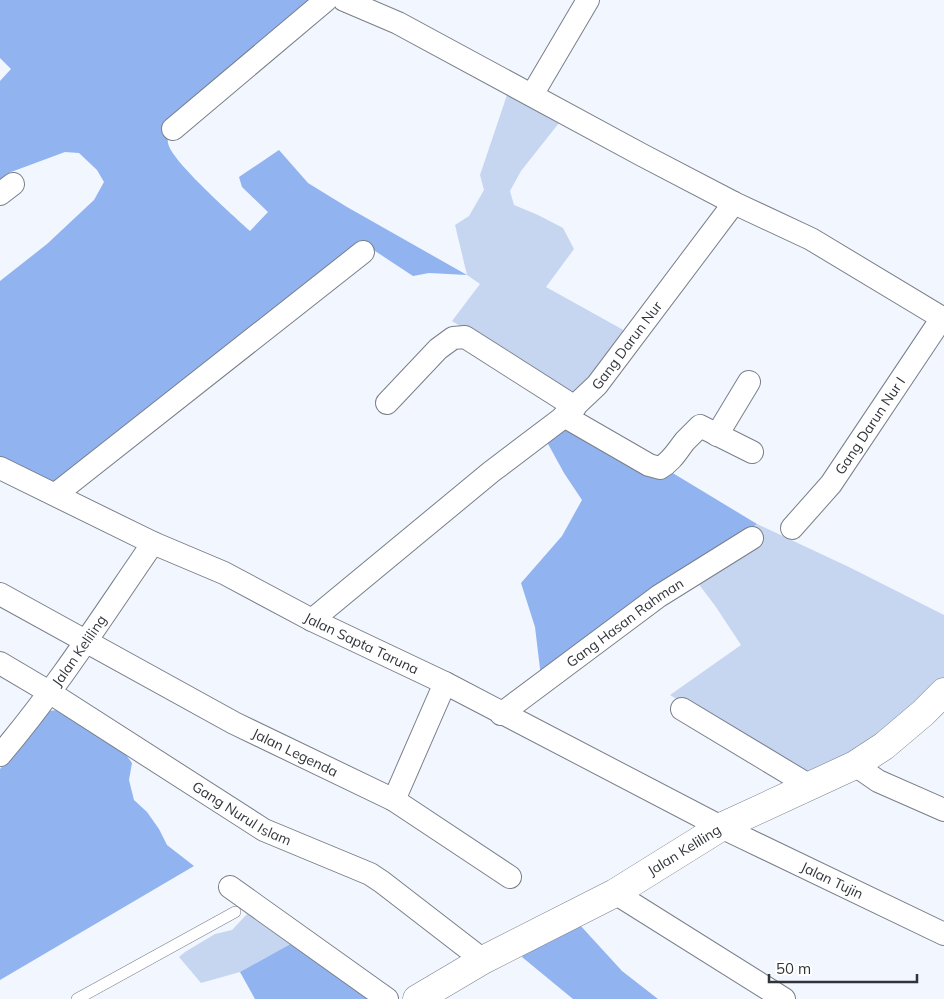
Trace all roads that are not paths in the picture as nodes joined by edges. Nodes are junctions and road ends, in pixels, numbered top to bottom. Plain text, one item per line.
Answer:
1 (326, 0) edge
2 (344, 0) edge
3 (588, 0) edge
4 (532, 95) junction
5 (174, 129) dead end
6 (734, 203) junction
7 (363, 252) dead end
8 (943, 319) edge
9 (750, 382) dead end
10 (387, 403) dead end
11 (569, 412) junction
12 (717, 435) junction
13 (752, 452) dead end
14 (0, 468) edge
15 (56, 494) junction
16 (792, 528) dead end
17 (752, 538) dead end
18 (153, 543) junction
19 (0, 594) edge
20 (312, 620) junction
21 (86, 640) junction
22 (0, 663) edge
23 (445, 683) junction
24 (50, 692) junction
25 (944, 692) edge
26 (682, 709) dead end
27 (502, 714) junction
28 (0, 755) edge
29 (855, 765) junction
30 (810, 786) junction
31 (394, 800) junction
32 (944, 810) edge
33 (721, 827) junction
34 (510, 877) dead end
35 (615, 893) junction
36 (235, 912) joint
37 (944, 934) edge
38 (483, 960) junction
39 (77, 999) edge
40 (387, 999) edge
41 (417, 999) edge
42 (784, 999) edge

1 - 5 street
2 - 4 street
3 - 4 street
4 - 6 street
6 - 8 street
6 - 11 street, Gang Darun Nur
7 - 15 street
8 - 16 street, Gang Darun Nur I
9 - 12 street
10 - 11 street
11 - 12 street
11 - 20 street, Gang Darun Nur
12 - 13 street
14 - 15 street, Jalan Sapta Taruna
15 - 18 street, Jalan Sapta Taruna
17 - 27 street, Gang Hasan Rahman
18 - 20 street, Jalan Sapta Taruna
18 - 21 street, Jalan Keliling
19 - 21 street, Jalan Legenda
20 - 23 street, Jalan Sapta Taruna
21 - 24 street, Jalan Keliling
21 - 31 street, Jalan Legenda
22 - 24 street, Gang Nurul Islam
23 - 27 street, Jalan Sapta Taruna
23 - 31 street
24 - 28 street, Jalan Keliling
24 - 38 street, Gang Nurul Islam
25 - 29 street, Jalan Keliling
26 - 30 street
27 - 33 street, Jalan Sapta Taruna
29 - 30 street, Jalan Keliling
29 - 32 street
30 - 33 street, Jalan Keliling
31 - 34 street, Jalan Legenda
33 - 35 street, Jalan Keliling
33 - 37 street, Jalan Tujin
35 - 38 street, Jalan Keliling
35 - 42 street
36 - 39 lane
36 - 40 street
38 - 41 street, Jalan Keliling

